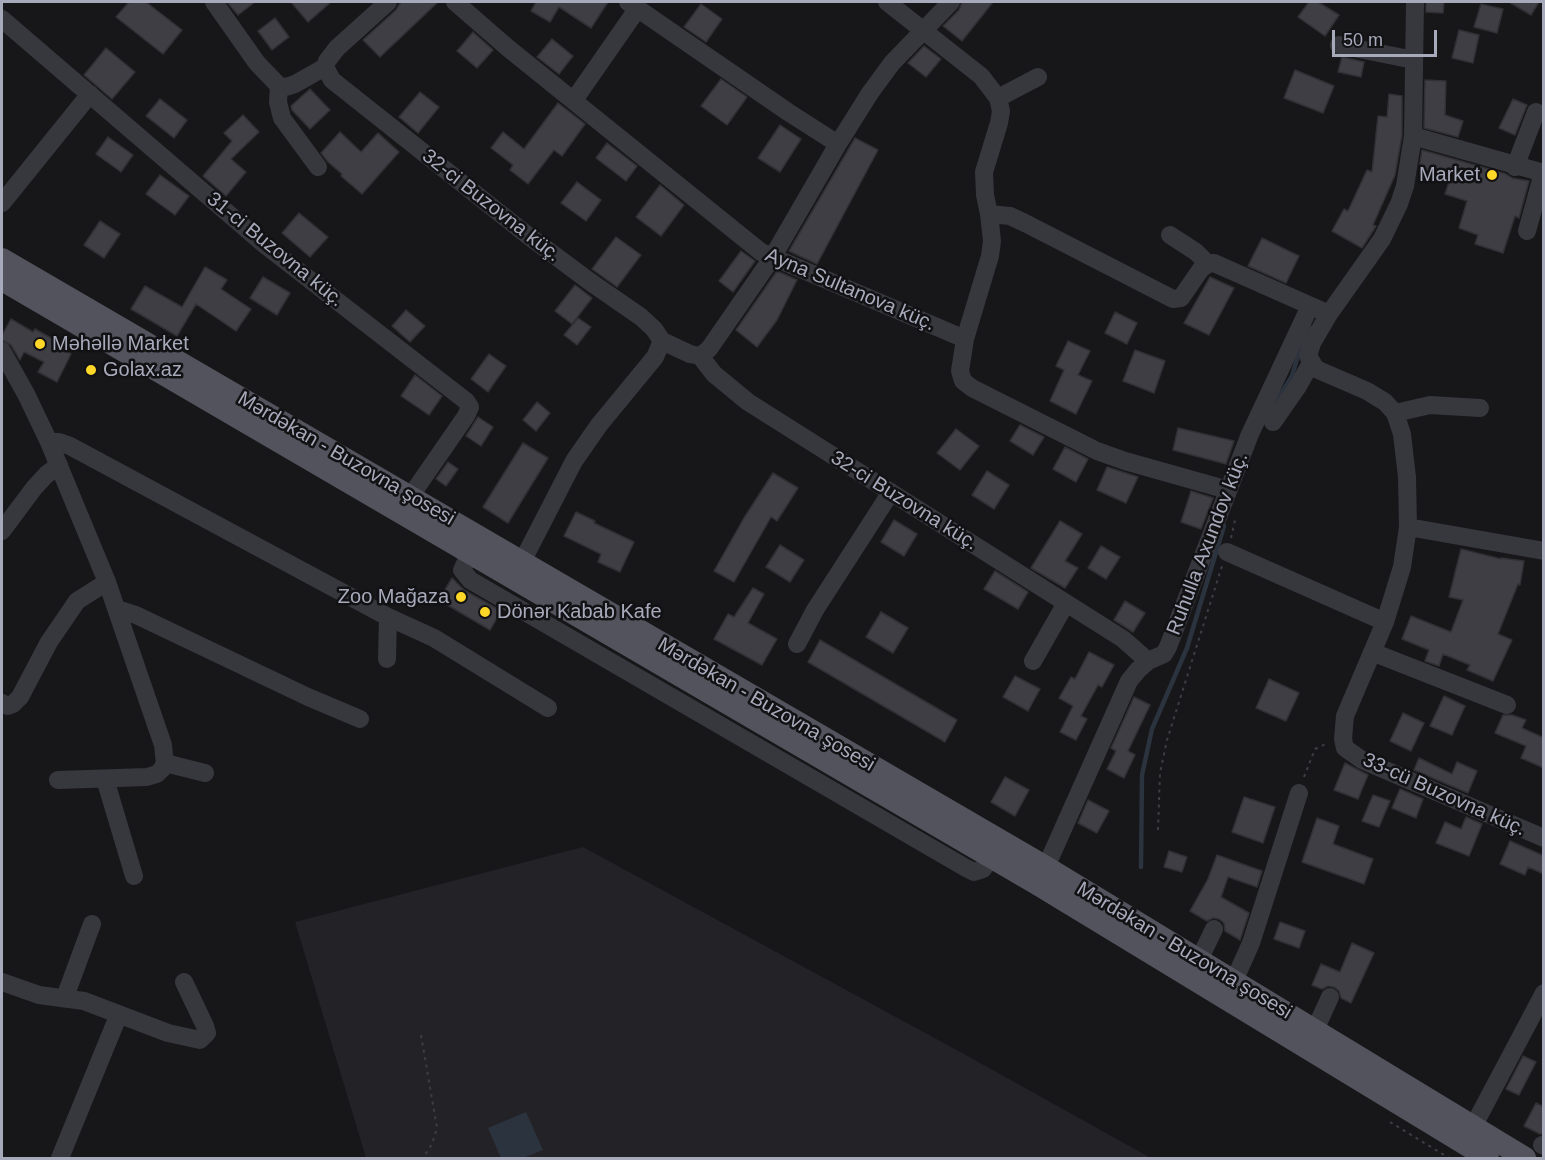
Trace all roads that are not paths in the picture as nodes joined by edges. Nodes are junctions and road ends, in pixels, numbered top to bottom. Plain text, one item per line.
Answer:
1 (214, 2) edge
2 (388, 2) edge
3 (455, 2) edge
4 (887, 2) edge
5 (951, 2) edge
6 (1415, 2) edge
7 (633, 5) edge
8 (2, 19) edge
9 (925, 30) junction
10 (1339, 45) dead end
11 (1414, 60) junction
12 (325, 67) junction
13 (1038, 77) dead end
14 (279, 86) junction
15 (90, 94) junction
16 (998, 98) junction
17 (574, 100) junction
18 (1536, 112) dead end
19 (1413, 136) junction
20 (838, 144) junction
21 (318, 167) dead end
22 (1515, 167) junction
23 (1543, 173) edge
24 (2, 203) edge
25 (989, 214) junction
26 (1527, 231) dead end
27 (1170, 235) dead end
28 (772, 258) junction
29 (2, 259) edge
30 (1208, 264) junction
31 (2, 280) edge
32 (1310, 306) junction
33 (1329, 314) junction
34 (965, 339) junction
35 (662, 341) junction
36 (2, 351) edge
37 (700, 356) junction
38 (1311, 363) junction
39 (1480, 408) dead end
40 (1395, 412) junction
41 (1273, 422) dead end
42 (49, 442) junction
43 (59, 465) junction
44 (1228, 490) junction
45 (891, 492) junction
46 (410, 497) junction
47 (1408, 527) junction
48 (2, 531) edge
49 (1544, 551) edge
50 (1227, 552) road end
51 (470, 553) junction
52 (522, 562) junction
53 (107, 582) junction
54 (1066, 603) junction
55 (117, 609) junction
56 (388, 616) junction
57 (1385, 622) junction
58 (797, 644) dead end
59 (1372, 652) junction
60 (387, 659) dead end
61 (1033, 661) dead end
62 (1148, 661) junction
63 (2, 703) edge
64 (1507, 705) dead end
65 (548, 708) dead end
66 (360, 719) dead end
67 (774, 730) junction
68 (763, 750) junction
69 (165, 763) junction
70 (205, 773) dead end
71 (105, 779) junction
72 (58, 780) dead end
73 (1299, 793) road end
74 (904, 819) junction
75 (1544, 838) edge
76 (1046, 867) junction
77 (134, 876) dead end
78 (92, 924) dead end
79 (1214, 929) dead end
80 (1199, 960) junction
81 (2, 981) edge
82 (1234, 981) junction
83 (184, 982) dead end
84 (1544, 993) edge
85 (65, 997) junction
86 (1330, 998) dead end
87 (119, 1014) junction
88 (1315, 1030) junction
89 (1473, 1126) junction
90 (1537, 1150) edge
91 (60, 1158) edge
92 (1488, 1158) edge

1 - 14 street
2 - 12 street
3 - 17 street, Ayna Sultanova küç.
4 - 9 street
5 - 9 street
6 - 11 street
7 - 17 street
7 - 20 street
8 - 15 street, 31-ci Buzovna küç.
9 - 16 street
9 - 20 street
10 - 11 street
11 - 19 street
12 - 14 street
12 - 35 street, 32-ci Buzovna küç.
13 - 16 street
14 - 21 street
15 - 24 street
15 - 46 street, 31-ci Buzovna küç.
16 - 25 street
17 - 28 street, Ayna Sultanova küç.
18 - 22 street
19 - 22 street
19 - 33 street
20 - 28 street
22 - 23 street
23 - 26 street
25 - 30 street
25 - 34 street
27 - 30 street
28 - 34 street, Ayna Sultanova küç.
28 - 37 street
29 - 46 main road, Mərdəkan - Buzovna şosesi
30 - 32 street
31 - 51 main road
32 - 33 street
32 - 44 street, Ruhulla Axundov küç.
33 - 38 street
34 - 44 street
35 - 37 street, 32-ci Buzovna küç.
35 - 52 street
36 - 42 street
37 - 45 street, 32-ci Buzovna küç.
38 - 40 street
38 - 41 street
39 - 40 street
40 - 47 street, 33-cü Buzovna küç.
42 - 43 street
42 - 56 street
43 - 48 street
43 - 53 street
44 - 62 street, Ruhulla Axundov küç.
45 - 54 street, 32-ci Buzovna küç.
45 - 58 street
46 - 52 main road, Mərdəkan - Buzovna şosesi
47 - 49 street
47 - 57 street, 33-cü Buzovna küç.
50 - 57 street
51 - 67 main road
51 - 68 street
52 - 76 main road, Mərdəkan - Buzovna şosesi
53 - 55 street
53 - 63 street
54 - 61 street
54 - 62 street, 32-ci Buzovna küç.
55 - 66 street
55 - 69 street
56 - 60 street
56 - 65 street
57 - 59 street, 33-cü Buzovna küç.
59 - 64 street
59 - 75 street, 33-cü Buzovna küç.
62 - 76 street, Ruhulla Axundov küç.
67 - 68 street
67 - 74 main road
68 - 74 street
69 - 70 street
69 - 71 street
71 - 72 street
71 - 77 street
73 - 82 street
74 - 92 main road
76 - 80 main road, Mərdəkan - Buzovna şosesi
78 - 85 street
79 - 80 street
80 - 82 main road, Mərdəkan - Buzovna şosesi
81 - 85 street
82 - 88 main road, Mərdəkan - Buzovna şosesi
83 - 87 street
84 - 89 street
85 - 87 street
86 - 88 street
87 - 91 street
88 - 89 main road, Mərdəkan - Buzovna şosesi
89 - 90 main road, Mərdəkan - Buzovna şosesi

